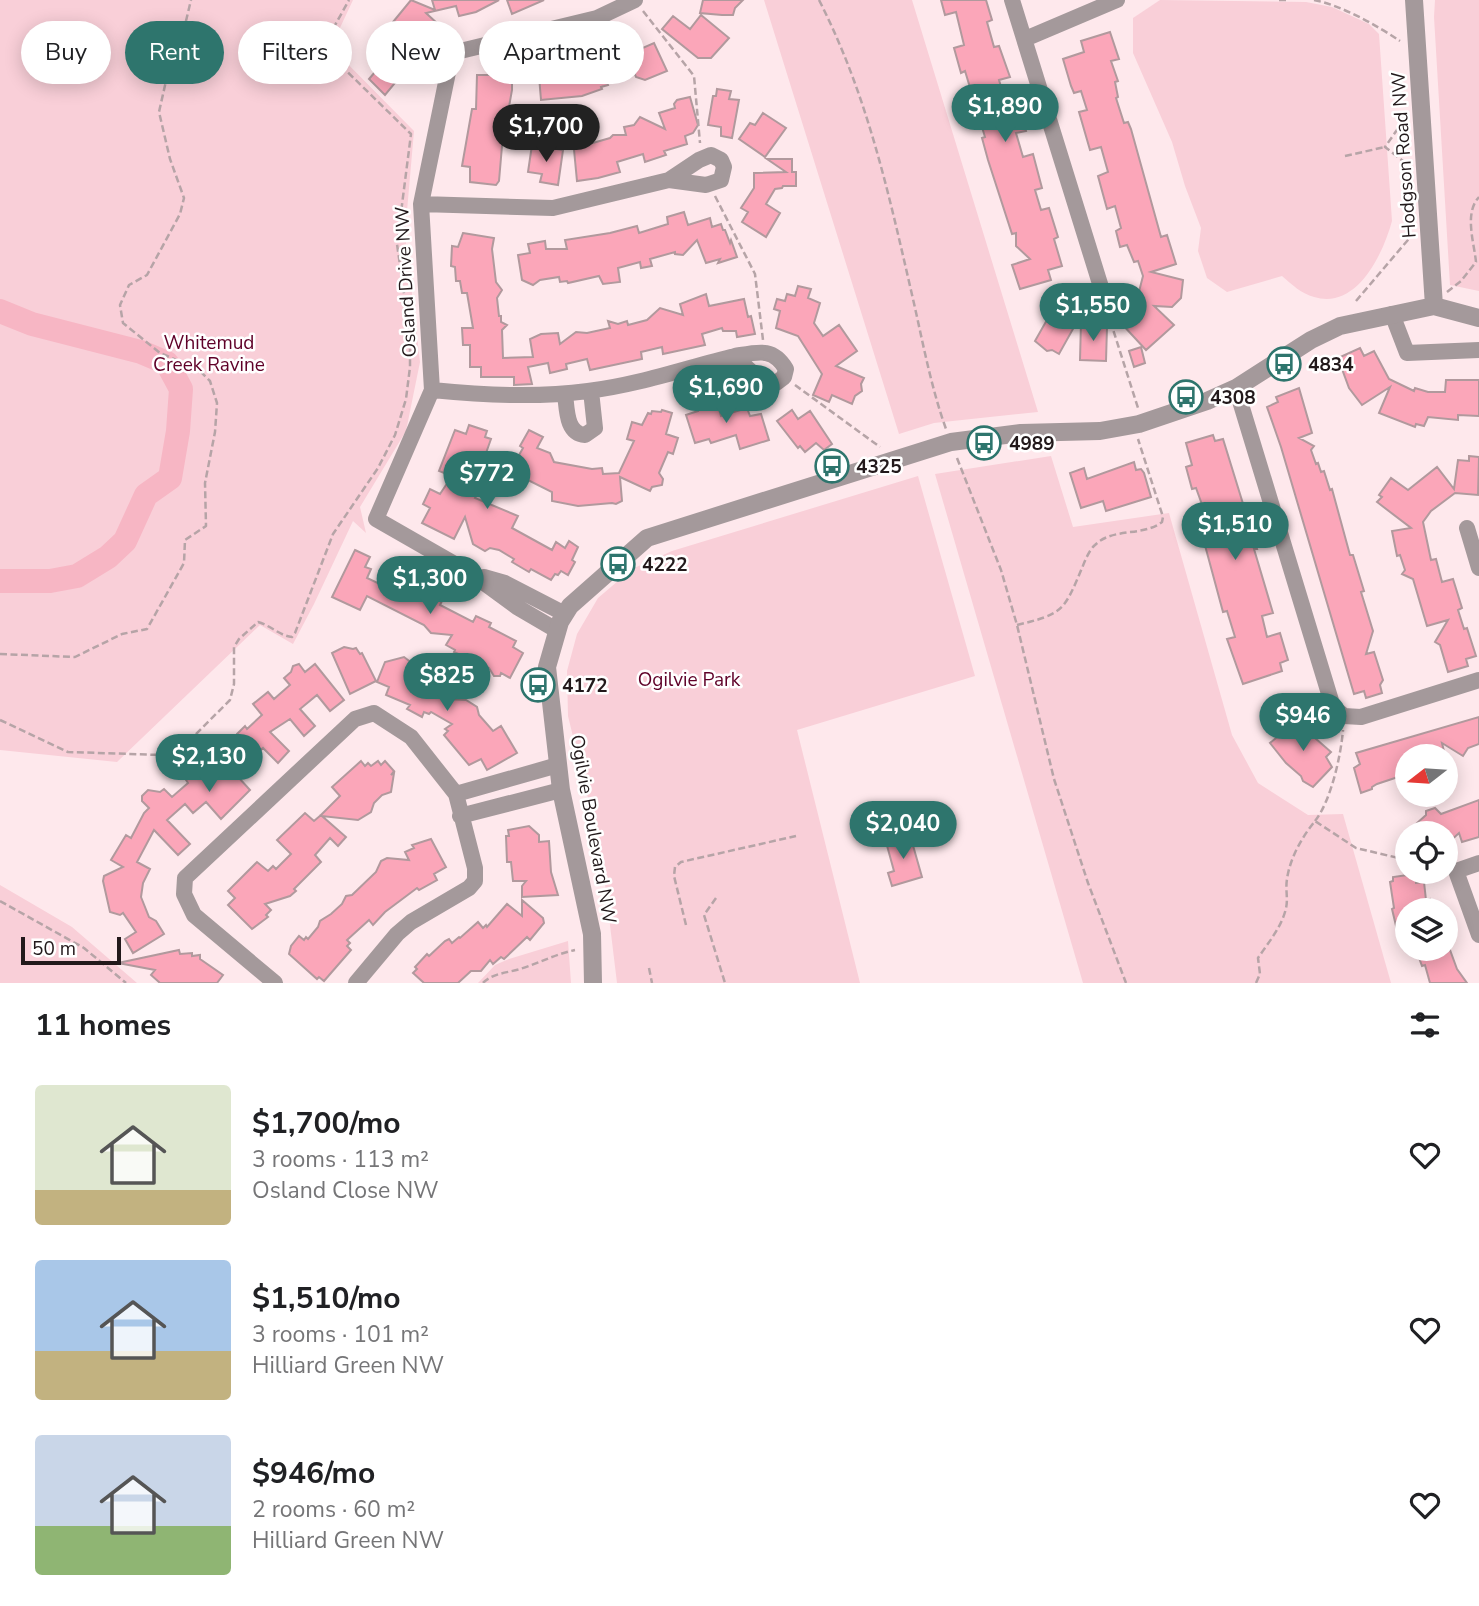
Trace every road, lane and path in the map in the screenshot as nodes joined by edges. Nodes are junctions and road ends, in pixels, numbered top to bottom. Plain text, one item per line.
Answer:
1 (191, 0) edge
2 (349, 0) edge
3 (819, 0) edge
4 (1012, 0) edge
5 (1117, 0) edge
6 (1279, 0) edge
7 (1289, 0) edge
8 (1314, 0) edge
9 (1414, 0) edge
10 (619, 4) edge
11 (638, 5) edge
12 (1024, 40) junction
13 (1400, 41) dead end
14 (1404, 120) dead end
15 (1385, 146) junction
16 (700, 150) dead end
17 (1345, 156) dead end
18 (1407, 164) dead end
19 (668, 180) dead end
20 (714, 195) dead end
21 (1479, 197) edge
22 (421, 204) junction
23 (1413, 234) dead end
24 (1101, 287) joint
25 (1447, 292) dead end
26 (1356, 301) dead end
27 (1434, 306) junction
28 (1392, 314) junction
29 (1479, 318) edge
30 (764, 347) dead end
31 (1479, 349) edge
32 (734, 356) dead end
33 (790, 382) dead end
34 (1236, 388) junction
35 (432, 390) junction
36 (590, 391) junction
37 (565, 394) junction
38 (1138, 409) dead end
39 (1138, 439) dead end
40 (951, 442) junction
41 (880, 447) dead end
42 (1467, 528) dead end
43 (1479, 568) edge
44 (561, 623) junction
45 (1017, 625) junction
46 (0, 654) edge
47 (1479, 680) edge
48 (1344, 716) junction
49 (0, 720) edge
50 (558, 765) junction
51 (561, 790) junction
52 (456, 794) junction
53 (460, 816) junction
54 (1315, 821) junction
55 (796, 836) dead end
56 (1395, 857) edge
57 (1479, 863) edge
58 (716, 898) dead end
59 (0, 901) edge
60 (686, 925) dead end
61 (1479, 934) edge
62 (575, 950) dead end
63 (649, 968) dead end
64 (126, 983) edge
65 (275, 983) edge
66 (356, 983) edge
67 (483, 983) edge
68 (593, 983) edge
69 (652, 983) edge
70 (725, 983) edge
71 (1126, 983) edge
72 (1256, 983) edge

1 - 46 path
2 - 49 path
3 - 40 path
4 - 12 street
5 - 12 street
6 - 7 path
8 - 13 path
9 - 27 street, Hodgson Road NW
10 - 11 street, Osland Drive NW
10 - 22 street, Osland Drive NW
11 - 16 path
12 - 24 street
14 - 15 path
15 - 17 path
15 - 18 path
19 - 22 street
20 - 30 path
21 - 25 path
22 - 35 street, Osland Drive NW
23 - 26 path
24 - 38 path
27 - 28 street, Ogilvie Boulevard NW
27 - 29 street
28 - 31 street
28 - 34 street, Ogilvie Boulevard NW
32 - 36 street
33 - 41 path
34 - 40 street, Ogilvie Boulevard NW
34 - 48 street
35 - 37 street
35 - 44 street, Osland Drive NW
36 - 37 street
36 - 37 street
39 - 45 path
40 - 44 street, Ogilvie Boulevard NW
40 - 45 path
42 - 43 street
44 - 50 street, Ogilvie Boulevard NW
45 - 71 path
47 - 48 street
48 - 54 path
50 - 51 street, Ogilvie Boulevard NW
50 - 52 street
51 - 53 street
51 - 68 street, Ogilvie Boulevard NW
52 - 53 street
52 - 65 street
53 - 66 street
54 - 56 path
54 - 72 path
55 - 60 path
57 - 61 street
58 - 70 path
59 - 64 path
62 - 67 path
63 - 69 path

